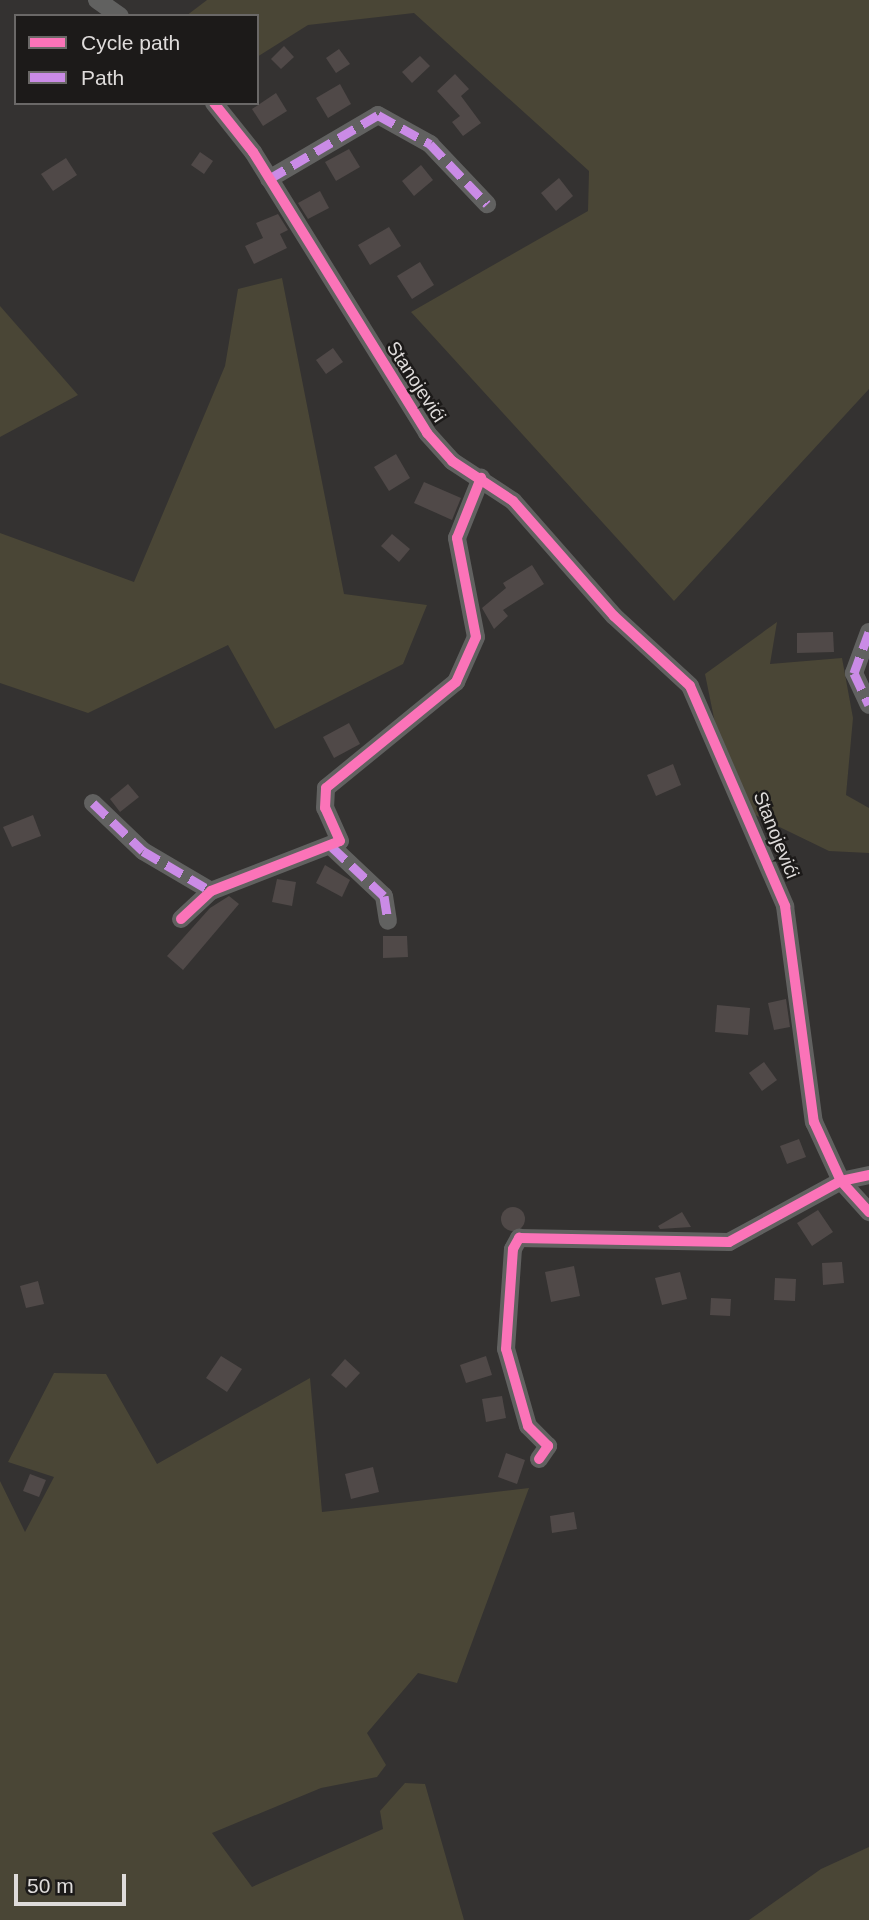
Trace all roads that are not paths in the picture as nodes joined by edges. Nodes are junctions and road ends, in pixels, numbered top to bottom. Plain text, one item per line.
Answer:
1 (97, 0) edge
2 (117, 14) edge
3 (215, 105) edge
4 (269, 179) junction
5 (487, 204) dead end
6 (481, 478) junction
7 (869, 632) edge
8 (869, 705) edge
9 (93, 803) dead end
10 (332, 847) junction
11 (211, 891) junction
12 (181, 919) dead end
13 (388, 921) dead end
14 (869, 1175) edge
15 (841, 1181) junction
16 (869, 1212) edge
17 (539, 1459) dead end

1 - 2 street
3 - 4 street, Stanojevići
4 - 5 street
4 - 6 street, Stanojevići
6 - 10 street
6 - 15 street, Stanojevići
7 - 8 street
9 - 11 street
10 - 11 street
10 - 13 street
11 - 12 street
14 - 15 street
15 - 16 street, Stanojevići
15 - 17 street

